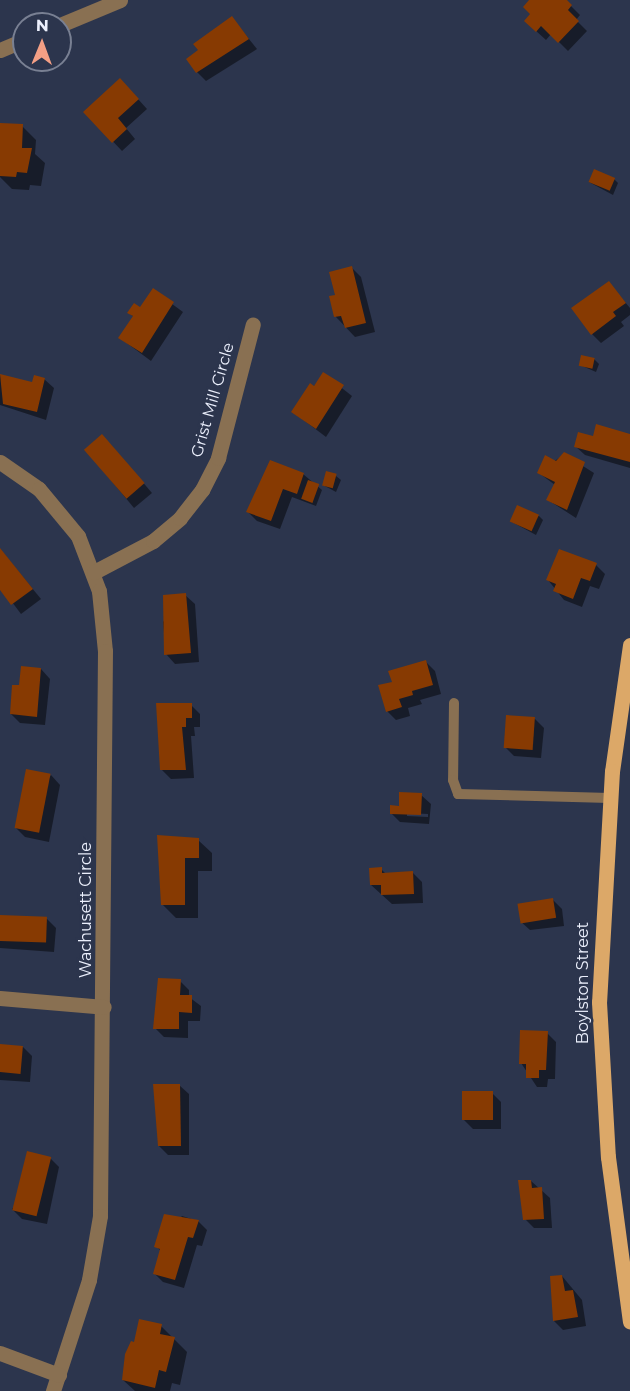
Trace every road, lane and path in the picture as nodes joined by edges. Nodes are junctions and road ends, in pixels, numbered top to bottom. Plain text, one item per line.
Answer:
1 (120, 0) edge
2 (72, 20) edge
3 (253, 324) dead end
4 (0, 462) edge
5 (94, 572) junction
6 (630, 645) edge
7 (454, 703) dead end
8 (610, 798) junction
9 (0, 998) edge
10 (104, 1006) junction
11 (630, 1322) edge
12 (0, 1353) edge
13 (59, 1375) junction
14 (53, 1391) edge

1 - 2 street
3 - 5 street, Grist Mill Circle
4 - 5 street, Wachusett Circle
5 - 10 street, Wachusett Circle
6 - 8 main road, Boylston Street
7 - 8 lane
8 - 11 main road, Boylston Street
9 - 10 street
10 - 13 street, Wachusett Circle
12 - 13 street
13 - 14 street, Wachusett Circle

